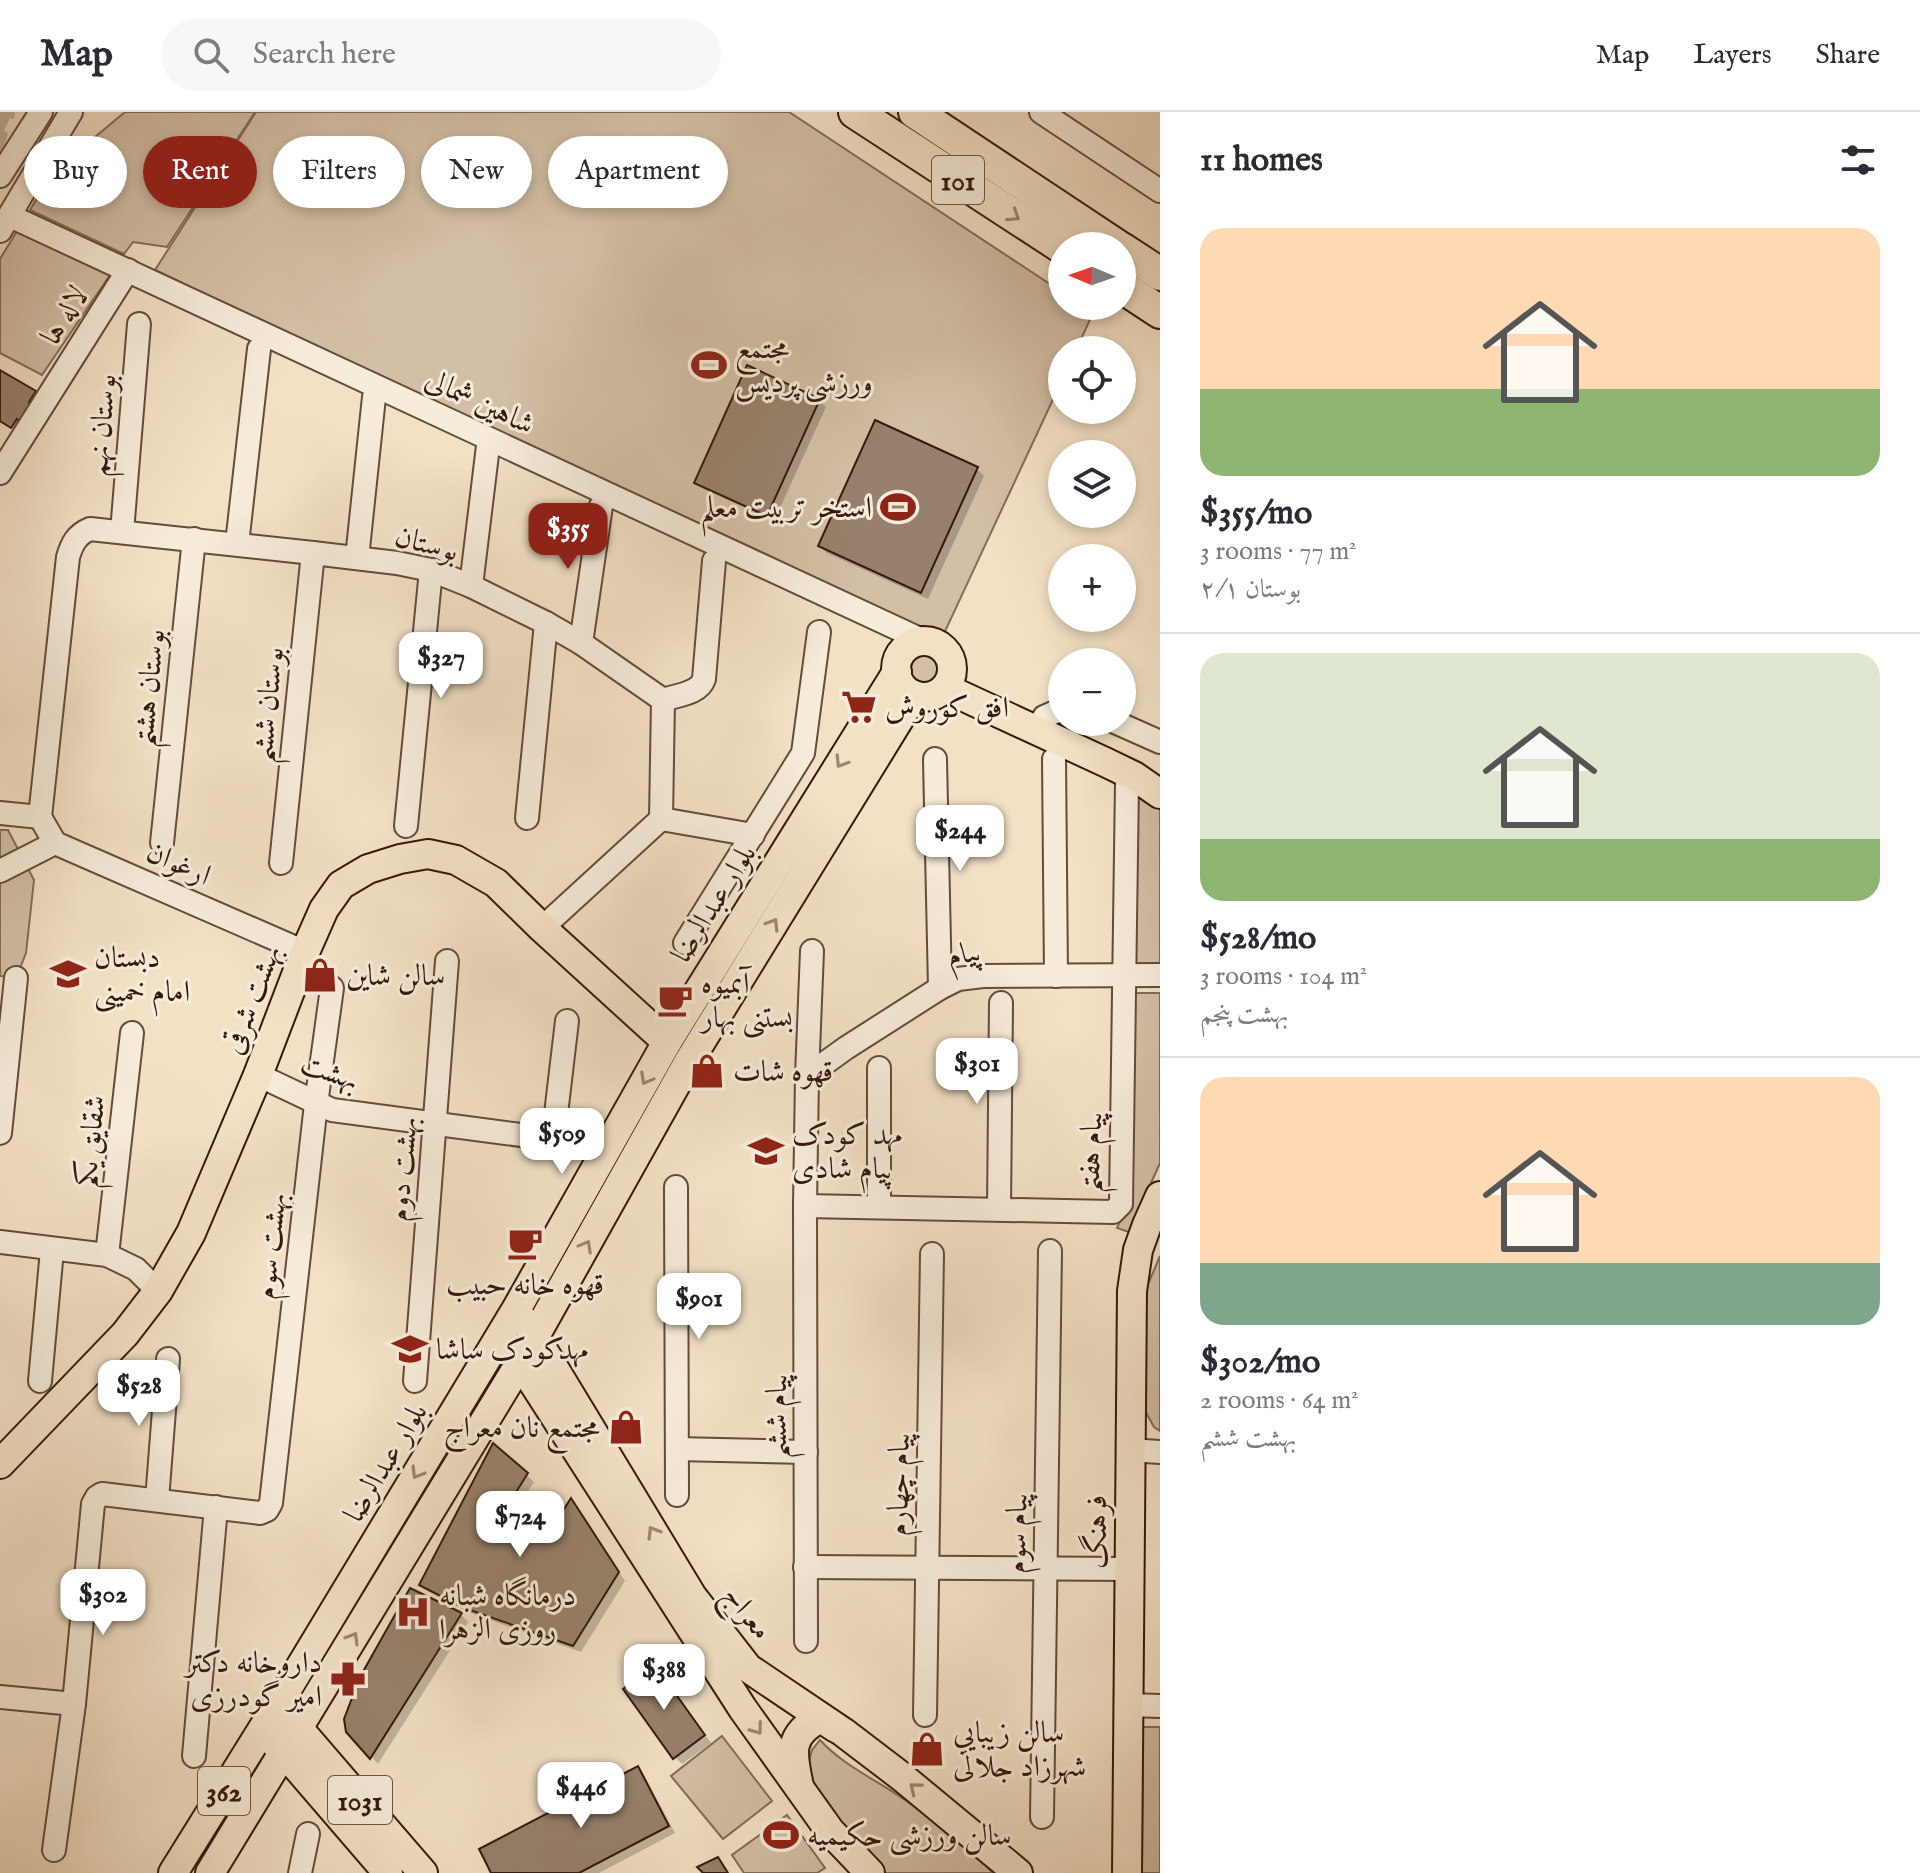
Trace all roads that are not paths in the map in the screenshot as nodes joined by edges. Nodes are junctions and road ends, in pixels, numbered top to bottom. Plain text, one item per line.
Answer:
1 (41, 112) edge
2 (71, 112) edge
3 (855, 112) edge
4 (915, 112) edge
5 (1041, 112) edge
6 (0, 176) edge
7 (1160, 191) edge
8 (5, 223) edge
9 (1096, 232) edge
10 (1048, 238) edge
11 (1136, 258) edge
12 (128, 270) junction
13 (1160, 274) edge
14 (1136, 296) edge
15 (1160, 312) edge
16 (139, 324) dead end
17 (259, 349) dead end
18 (374, 397) dead end
19 (488, 446) dead end
20 (0, 473) edge
21 (601, 506) dead end
22 (122, 532) junction
23 (194, 539) junction
24 (237, 544) junction
25 (313, 553) junction
26 (357, 558) junction
27 (714, 561) dead end
28 (431, 570) junction
29 (471, 586) junction
30 (546, 623) junction
31 (819, 632) dead end
32 (924, 641) junction
33 (581, 643) junction
34 (897, 672) junction
35 (948, 682) junction
36 (914, 695) junction
37 (663, 700) junction
38 (1048, 712) edge
39 (1136, 731) edge
40 (1096, 736) edge
41 (1160, 742) edge
42 (935, 759) dead end
43 (1054, 759) dead end
44 (1160, 773) edge
45 (1127, 783) dead end
46 (1160, 794) edge
47 (0, 813) edge
48 (40, 817) junction
49 (527, 818) dead end
50 (661, 819) junction
51 (406, 826) dead end
52 (753, 835) junction
53 (55, 843) junction
54 (162, 843) dead end
55 (281, 863) dead end
56 (0, 871) edge
57 (542, 928) junction
58 (685, 943) dead end
59 (812, 951) dead end
60 (305, 952) junction
61 (447, 961) dead end
62 (1123, 975) junction
63 (1160, 975) edge
64 (1056, 976) junction
65 (16, 978) dead end
66 (332, 988) dead end
67 (940, 988) junction
68 (1001, 1003) dead end
69 (567, 1021) dead end
70 (132, 1033) dead end
71 (667, 1042) junction
72 (689, 1061) junction
73 (879, 1068) dead end
74 (258, 1075) junction
75 (807, 1076) junction
76 (316, 1104) junction
77 (435, 1123) junction
78 (0, 1133) edge
79 (676, 1187) dead end
80 (1160, 1196) edge
81 (805, 1206) junction
82 (879, 1207) junction
83 (999, 1209) junction
84 (0, 1242) edge
85 (52, 1250) junction
86 (1050, 1251) dead end
87 (932, 1254) dead end
88 (107, 1255) junction
89 (158, 1291) junction
90 (517, 1308) junction
91 (501, 1334) junction
92 (536, 1335) junction
93 (168, 1359) dead end
94 (520, 1363) junction
95 (40, 1381) dead end
96 (415, 1381) dead end
97 (677, 1449) junction
98 (1130, 1450) junction
99 (806, 1452) junction
100 (1160, 1452) edge
101 (0, 1464) edge
102 (677, 1495) dead end
103 (157, 1500) junction
104 (216, 1507) junction
105 (805, 1567) junction
106 (927, 1569) junction
107 (1045, 1569) junction
108 (1129, 1569) junction
109 (806, 1641) dead end
110 (0, 1697) edge
111 (74, 1704) junction
112 (1129, 1705) junction
113 (1160, 1706) edge
114 (925, 1715) dead end
115 (268, 1720) junction
116 (843, 1732) junction
117 (290, 1740) junction
118 (194, 1756) dead end
119 (314, 1766) junction
120 (800, 1788) junction
121 (1042, 1817) dead end
122 (308, 1834) dead end
123 (54, 1850) dead end
124 (173, 1873) edge
125 (210, 1873) edge
126 (300, 1873) edge
127 (388, 1873) edge
128 (423, 1873) edge
129 (870, 1873) edge
130 (1018, 1873) edge
131 (1127, 1873) edge

1 - 6 street
2 - 8 street
3 -> 10 highway, 101
4 - 9 highway, 101
5 - 7 street
8 - 12 street, شاهین شمالی
11 - 13 highway, 101
12 - 20 street, لاله ها
12 - 32 street, شاهین شمالی
14 - 15 highway
16 - 22 street, بوستان نهم
17 - 24 street
18 - 26 street
19 - 29 street
21 - 33 street
22 - 23 street, بوستان
22 - 48 street, بوستان
23 - 24 street, بوستان
23 - 54 street, بوستان هشتم
24 - 25 street, بوستان
25 - 26 street, بوستان
25 - 55 street, بوستان ششم
26 - 28 street, بوستان
27 - 37 street
28 - 29 street, بوستان
28 - 51 street
29 - 30 street, بوستان
30 - 33 street, بوستان
30 - 49 street
31 - 52 street
32 - 34 main road
32 - 35 main road
33 - 37 street, بوستان
34 - 36 main road
34 -> 71 main road, بلوار عبدالرضا / 362
35 - 36 main road
35 - 38 main road
35 - 46 main road
72 -> 36 main road, بلوار عبدالرضا / 362
37 - 50 street
39 - 41 street
40 - 44 main road
42 - 67 street
43 - 64 street
45 - 62 street, پیام هفتم
47 - 48 street
48 - 53 street
50 - 52 street
50 - 57 street
52 - 58 street
53 - 56 street
53 - 60 street, ارغوان
57 - 60 main road, بهشت شرقی
57 - 71 main road, بهشت شرقی
59 - 75 street, پیام ششم
60 - 74 main road, بهشت شرقی
61 - 77 street, بهشت دوم
62 - 63 street, پیام
62 - 64 street, پیام
62 - 83 street, پیام هفتم
64 - 67 street, پیام
65 - 78 street
66 - 76 street, بهشت سوم
67 - 75 street, پیام
68 - 83 street
69 - 77 street, بهشت
70 - 88 street, شقایق یکم
71 - 72 street
71 -> 90 main road, بلوار عبدالرضا / 362
92 -> 72 main road, بلوار عبدالرضا / 362
73 - 82 street
74 - 76 street, بهشت
74 - 89 main road, بهشت شرقی
75 - 81 street, پیام ششم
76 - 77 street, بهشت
76 - 104 street, بهشت سوم
77 - 96 street, بهشت دوم
79 - 97 street
80 - 98 main road, فرهنگ
81 - 82 street, پیام هفتم
81 - 99 street, پیام ششم
82 - 83 street, پیام هفتم
84 - 85 street
85 - 88 street
85 - 95 street
86 - 107 street, پیام سوم
87 - 106 street, پیام چهارم
88 - 89 street
89 - 101 main road, بهشت شرقی
90 - 91 main road, بلوار عبدالرضا / 362
90 - 92 main road, معراج
91 - 94 main road, معراج
91 -> 115 main road, بلوار عبدالرضا / 362
92 - 94 main road, بلوار عبدالرضا / 362
116 -> 92 main road, معراج
93 - 103 street
117 -> 94 main road, بلوار عبدالرضا / 362
94 -> 120 main road, معراج
97 - 99 street
97 - 102 street
98 - 100 street
98 - 108 main road, فرهنگ
99 - 105 street, پیام ششم
103 - 104 street
103 - 111 street
104 - 118 street
105 - 106 street
105 - 109 street, پیام ششم
106 - 107 street
106 - 114 street, پیام چهارم
107 - 108 street
107 - 121 street, پیام سوم
108 - 112 main road, فرهنگ
110 - 111 street
111 - 123 street
112 - 113 street
112 - 131 main road, فرهنگ
115 - 117 main road, 1031
115 - 124 main road, بلوار عبدالرضا / 362
116 - 120 main road
130 -> 116 main road, معراج
117 - 119 main road, 1031
117 - 125 main road, بلوار عبدالرضا / 362
119 - 127 main road, 1031
119 - 128 main road, 1031
120 - 129 main road, معراج
122 - 126 street

